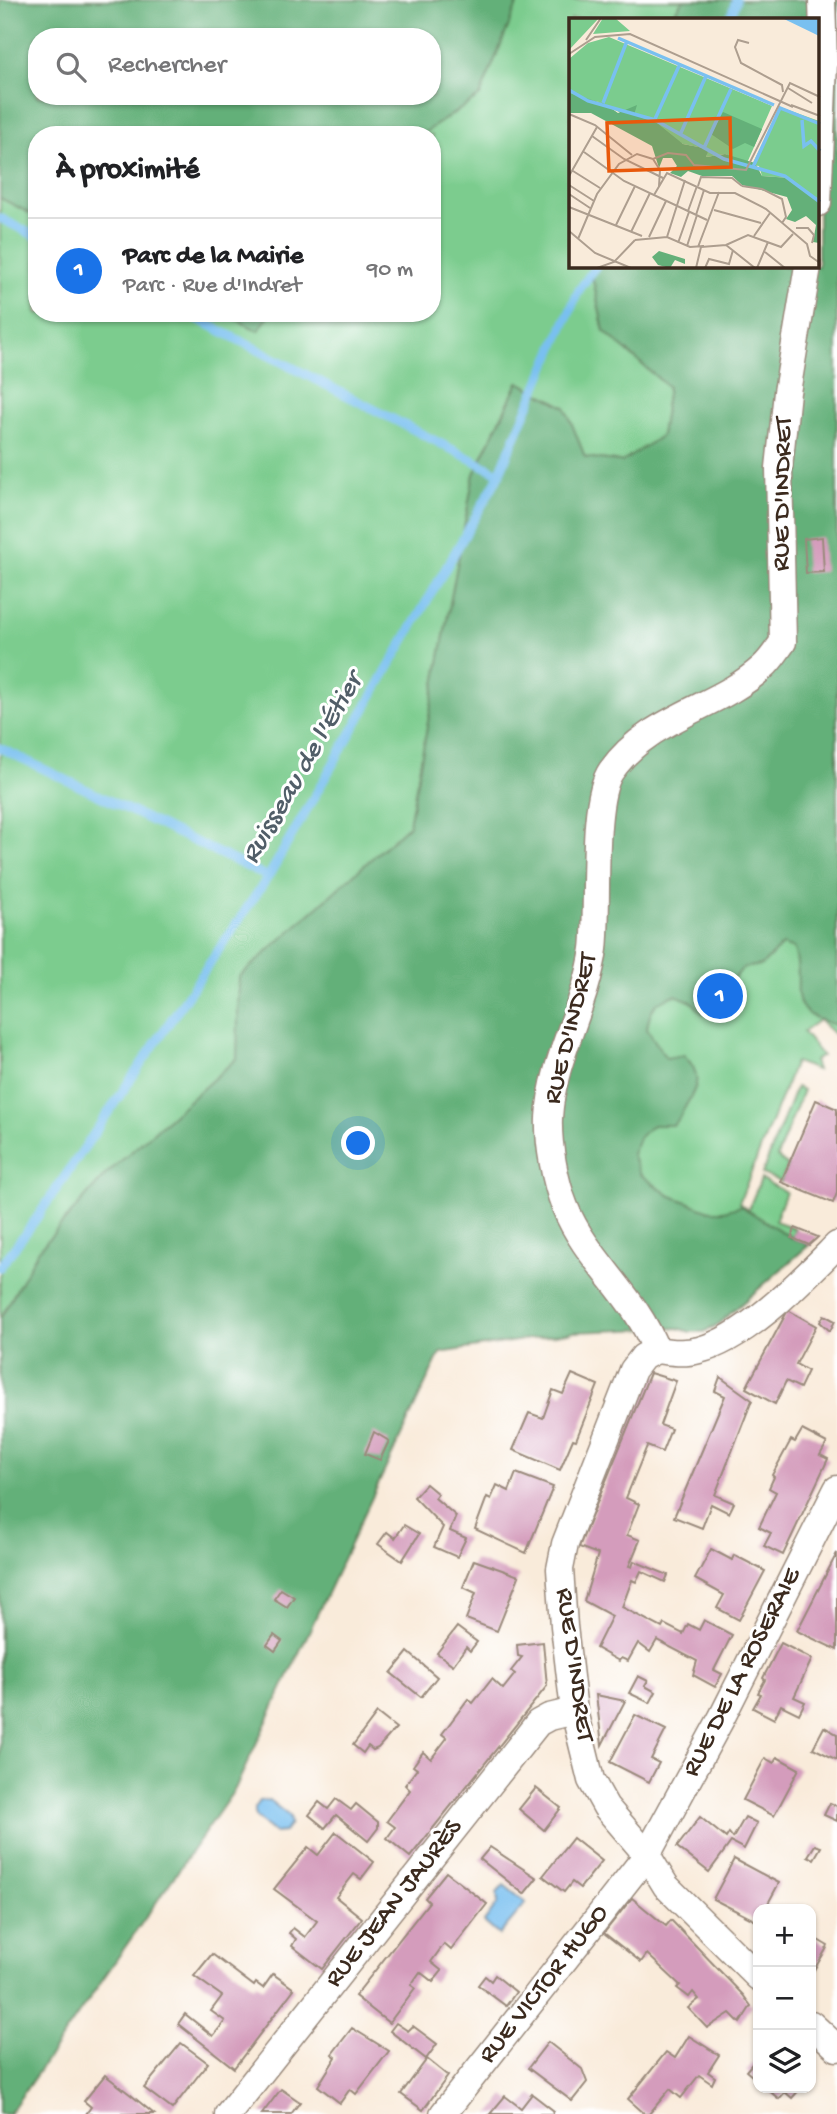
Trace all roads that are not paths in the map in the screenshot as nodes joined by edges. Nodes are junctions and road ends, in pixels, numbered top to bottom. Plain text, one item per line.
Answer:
1 (822, 0) edge
2 (820, 157) edge
3 (808, 268) edge
4 (837, 1245) edge
5 (656, 1350) junction
6 (837, 1489) edge
7 (574, 1712) junction
8 (647, 1855) junction
9 (753, 1972) edge
10 (816, 2029) edge
11 (837, 2048) edge
12 (228, 2114) edge
13 (443, 2114) edge

1 - 2 street
3 - 5 street, RUE D'INDRET
4 - 5 street
5 - 7 street, RUE D'INDRET
6 - 8 street, RUE DE LA ROSERAIE
7 - 8 street, RUE D'INDRET
7 - 12 street, RUE JEAN JAURÈS
8 - 9 street, RUE D'INDRET
8 - 13 street, RUE VICTOR HUGO
10 - 11 street

